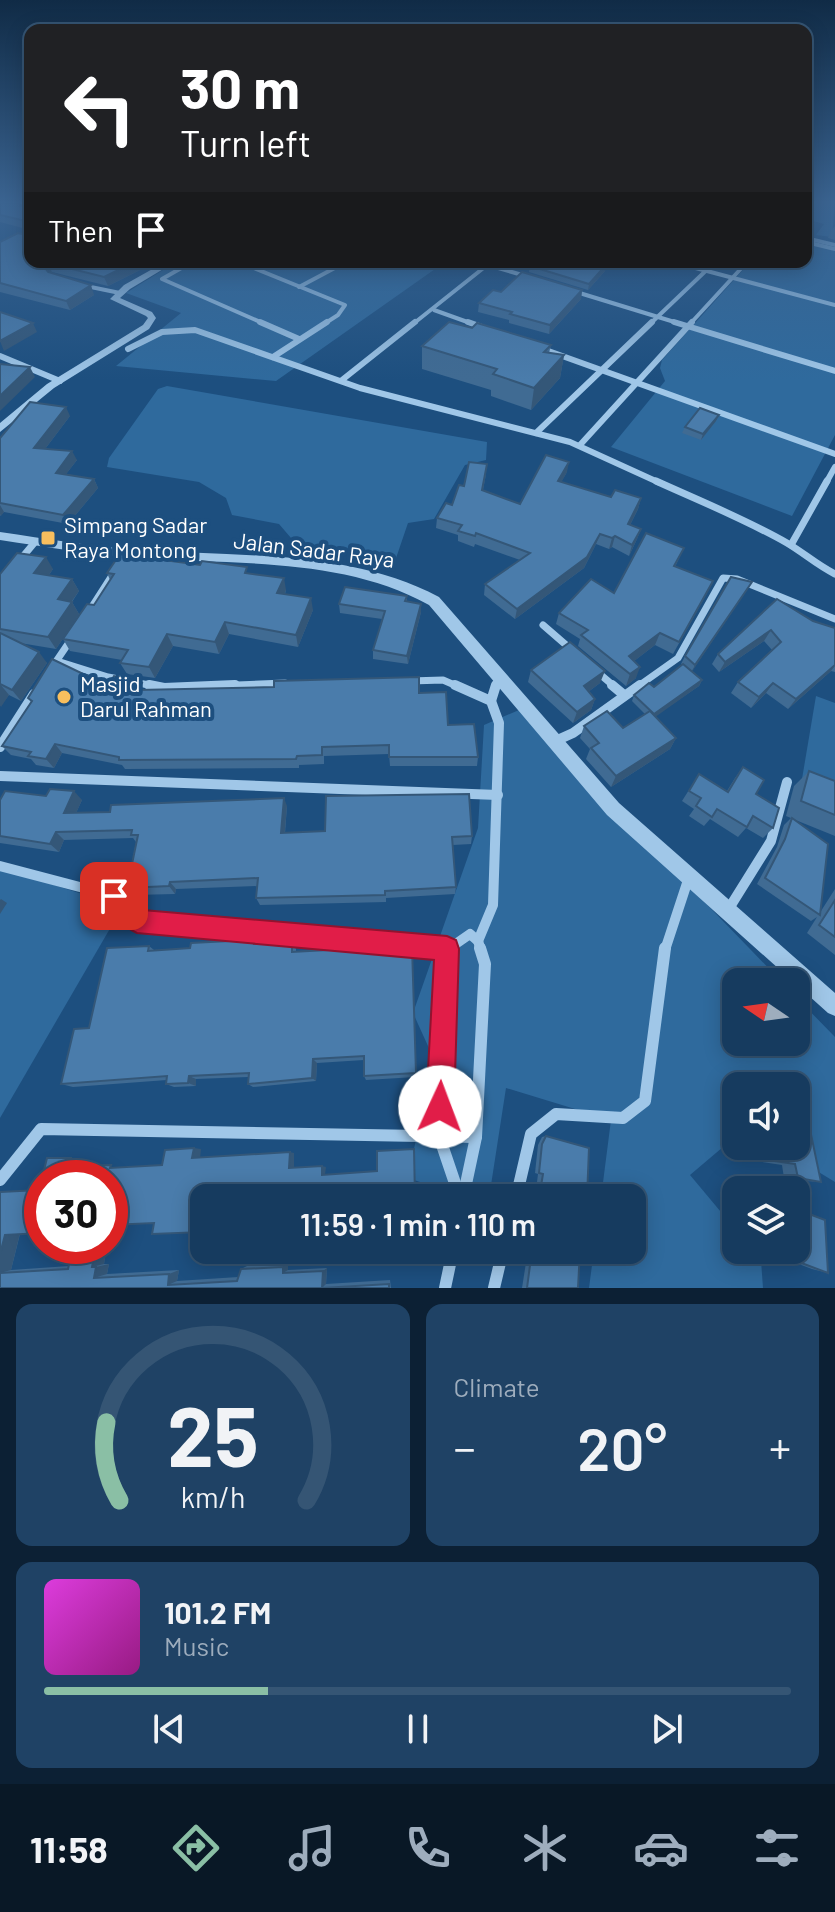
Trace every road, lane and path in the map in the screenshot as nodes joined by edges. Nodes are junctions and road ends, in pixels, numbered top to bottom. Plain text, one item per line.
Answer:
1 (161, 268) edge
2 (181, 268) edge
3 (260, 268) edge
4 (335, 268) edge
5 (484, 268) edge
6 (504, 268) edge
7 (695, 268) edge
8 (709, 268) edge
9 (741, 268) edge
10 (706, 271) junction
11 (733, 277) junction
12 (531, 278) edge
13 (76, 283) edge
14 (559, 286) edge
15 (299, 287) junction
16 (120, 293) junction
17 (835, 305) edge
18 (434, 310) junction
19 (658, 317) junction
20 (688, 326) junction
21 (490, 330) edge
22 (299, 339) junction
23 (532, 345) edge
24 (128, 349) dead end
25 (0, 356) edge
26 (273, 357) junction
27 (602, 371) junction
28 (835, 371) edge
29 (342, 380) junction
30 (60, 381) junction
31 (637, 383) junction
32 (0, 429) edge
33 (536, 433) junction
34 (580, 445) junction
35 (835, 454) edge
36 (835, 467) edge
37 (0, 536) edge
38 (35, 542) junction
39 (791, 545) junction
40 (127, 553) junction
41 (9, 574) edge
42 (835, 574) edge
43 (835, 619) edge
44 (543, 625) dead end
45 (578, 655) edge
46 (57, 661) junction
47 (589, 665) edge
48 (48, 674) edge
49 (499, 675) junction
50 (396, 681) edge
51 (303, 683) edge
52 (39, 687) edge
53 (624, 695) junction
54 (491, 701) junction
55 (0, 724) edge
56 (12, 726) junction
57 (553, 742) junction
58 (0, 747) edge
59 (0, 776) edge
60 (787, 782) dead end
61 (498, 795) junction
62 (0, 866) edge
63 (689, 876) junction
64 (728, 910) junction
65 (478, 941) junction
66 (447, 949) junction
67 (835, 1006) edge
68 (439, 1136) junction
69 (476, 1137) junction
70 (0, 1180) edge
71 (456, 1184) edge
72 (464, 1184) edge
73 (519, 1184) edge
74 (450, 1264) edge
75 (500, 1264) edge
76 (445, 1288) edge
77 (494, 1288) edge

1 - 16 street
2 - 22 street
3 - 15 street
4 - 15 street
5 - 18 street
6 - 12 street
7 - 10 street
8 - 10 street
9 - 11 street
10 - 11 street
10 - 19 street
11 - 17 street
11 - 20 street
13 - 16 street
14 - 19 street
15 - 22 street
16 - 30 street
18 - 21 street
18 - 29 street
19 - 20 street
19 - 27 street
20 - 28 street
20 - 31 street
22 - 26 street
23 - 27 street
24 - 26 street
25 - 30 street
26 - 29 street
27 - 31 street
27 - 33 street
29 - 33 street
30 - 32 street
31 - 34 street
31 - 35 street
33 - 34 street
34 - 39 street
36 - 39 street
37 - 38 street, Jalan Sadar Raya
38 - 40 street, Jalan Sadar Raya
38 - 41 street
39 - 42 street
40 - 46 street
40 - 49 street, Jalan Sadar Raya
43 - 53 street
44 - 45 street
46 - 48 street
46 - 51 street
47 - 53 street
49 - 54 street
49 - 57 street, Jalan Sadar Raya
50 - 54 street
52 - 56 street
53 - 57 street
54 - 61 street
55 - 56 street
56 - 58 street
57 - 63 street, Jalan Sadar Raya
59 - 61 street
60 - 64 street
61 - 65 street
62 - 66 street
63 - 64 street, Jalan Sadar Raya
63 - 73 street
64 - 67 street, Jalan Sadar Raya
65 - 66 street
65 - 69 street
66 - 68 street
68 - 69 street
68 - 70 street
68 - 71 street
69 - 72 street
74 - 76 street
75 - 77 street

